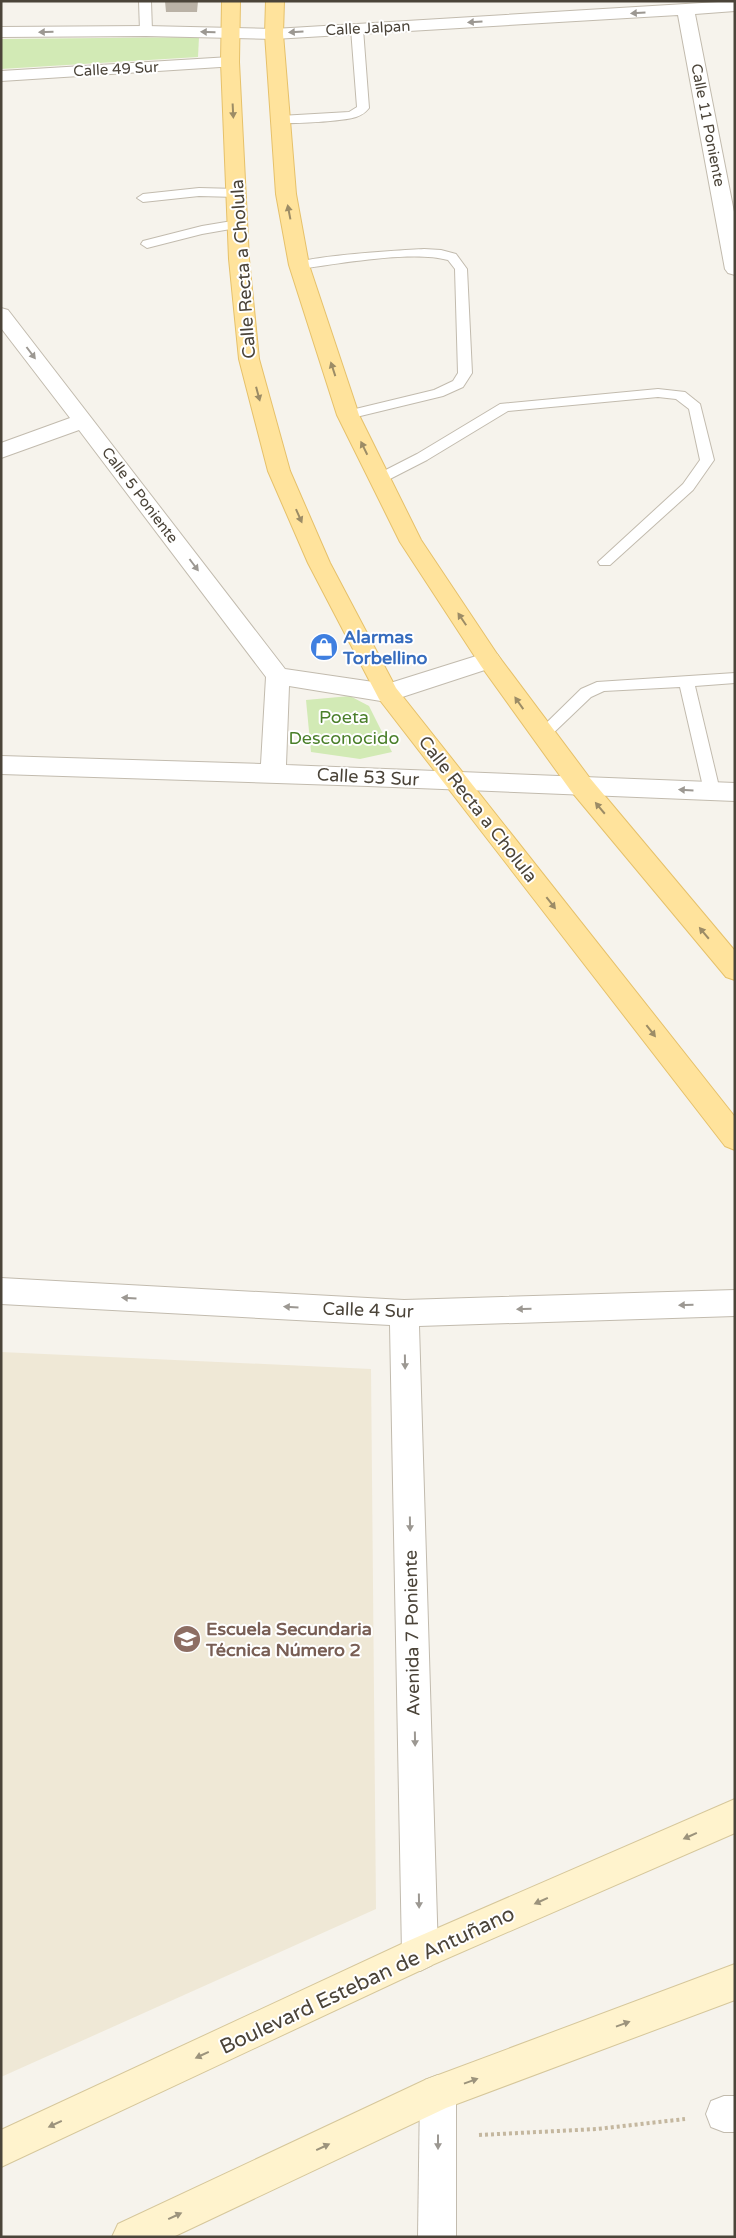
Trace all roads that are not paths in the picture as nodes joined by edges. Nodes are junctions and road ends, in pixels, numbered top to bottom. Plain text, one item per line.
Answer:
1 (146, 1) edge
2 (231, 1) edge
3 (275, 1) edge
4 (682, 6) edge
5 (735, 6) edge
6 (357, 29) junction
7 (146, 30) junction
8 (1, 32) edge
9 (231, 32) junction
10 (274, 34) junction
11 (230, 62) junction
12 (1, 76) edge
13 (280, 120) junction
14 (237, 193) junction
15 (144, 198) dead end
16 (238, 224) junction
17 (147, 244) dead end
18 (299, 265) junction
19 (735, 269) edge
20 (1, 314) edge
21 (348, 415) junction
22 (83, 421) junction
23 (1, 451) edge
24 (379, 479) junction
25 (605, 562) dead end
26 (489, 660) junction
27 (278, 676) junction
28 (735, 678) edge
29 (686, 681) junction
30 (387, 693) junction
31 (542, 735) junction
32 (1, 764) edge
33 (273, 773) junction
34 (457, 781) junction
35 (580, 784) junction
36 (723, 792) edge
37 (735, 970) edge
38 (735, 1138) edge
39 (1, 1291) edge
40 (735, 1303) edge
41 (404, 1313) junction
42 (735, 1816) edge
43 (420, 1953) junction
44 (735, 1982) edge
45 (438, 2093) junction
46 (1, 2149) edge
47 (131, 2237) edge
48 (437, 2237) edge

1 - 7 lane
2 - 9 main road, Calle Recta a Cholula
3 - 10 main road
4 - 5 street, Calle Jalpan
4 -> 6 street, Calle Jalpan
4 - 19 street, Calle 11 Poniente
6 -> 10 street, Calle Jalpan
6 - 13 lane
7 -> 8 street, Calle Jalpan
9 -> 7 street, Calle Jalpan
9 - 10 street, Calle Jalpan
9 - 11 main road, Calle Recta a Cholula
10 - 13 main road
11 - 12 street, Calle 49 Sur
11 -> 14 main road, Calle Recta a Cholula
18 -> 13 main road
14 - 15 lane
14 - 16 main road, Calle Recta a Cholula
16 - 17 lane
16 -> 30 main road, Calle Recta a Cholula
21 -> 18 main road
18 - 21 lane
20 -> 22 street, Calle 5 Poniente
24 -> 21 main road
22 - 23 street
22 -> 27 street, Calle 5 Poniente
24 - 25 lane
26 -> 24 main road
26 - 30 street
31 -> 26 main road
27 - 30 street
27 - 33 street
28 - 29 lane
29 - 31 lane
29 - 36 lane
30 - 34 main road, Calle Recta a Cholula
31 - 35 main road
32 - 33 street, Calle 53 Sur
33 - 34 street, Calle 53 Sur
34 - 35 street, Calle 53 Sur
34 -> 38 main road, Calle Recta a Cholula
36 -> 35 street, Calle 53 Sur
37 -> 35 main road
41 -> 39 street, Calle 4 Sur
40 -> 41 street, Calle 4 Sur
41 -> 43 street, Avenida 7 Poniente
42 -> 43 main road, Boulevard Esteban de Antuñano
43 -> 46 main road, Boulevard Esteban de Antuñano
45 -> 44 main road
47 -> 45 main road
45 -> 48 street

